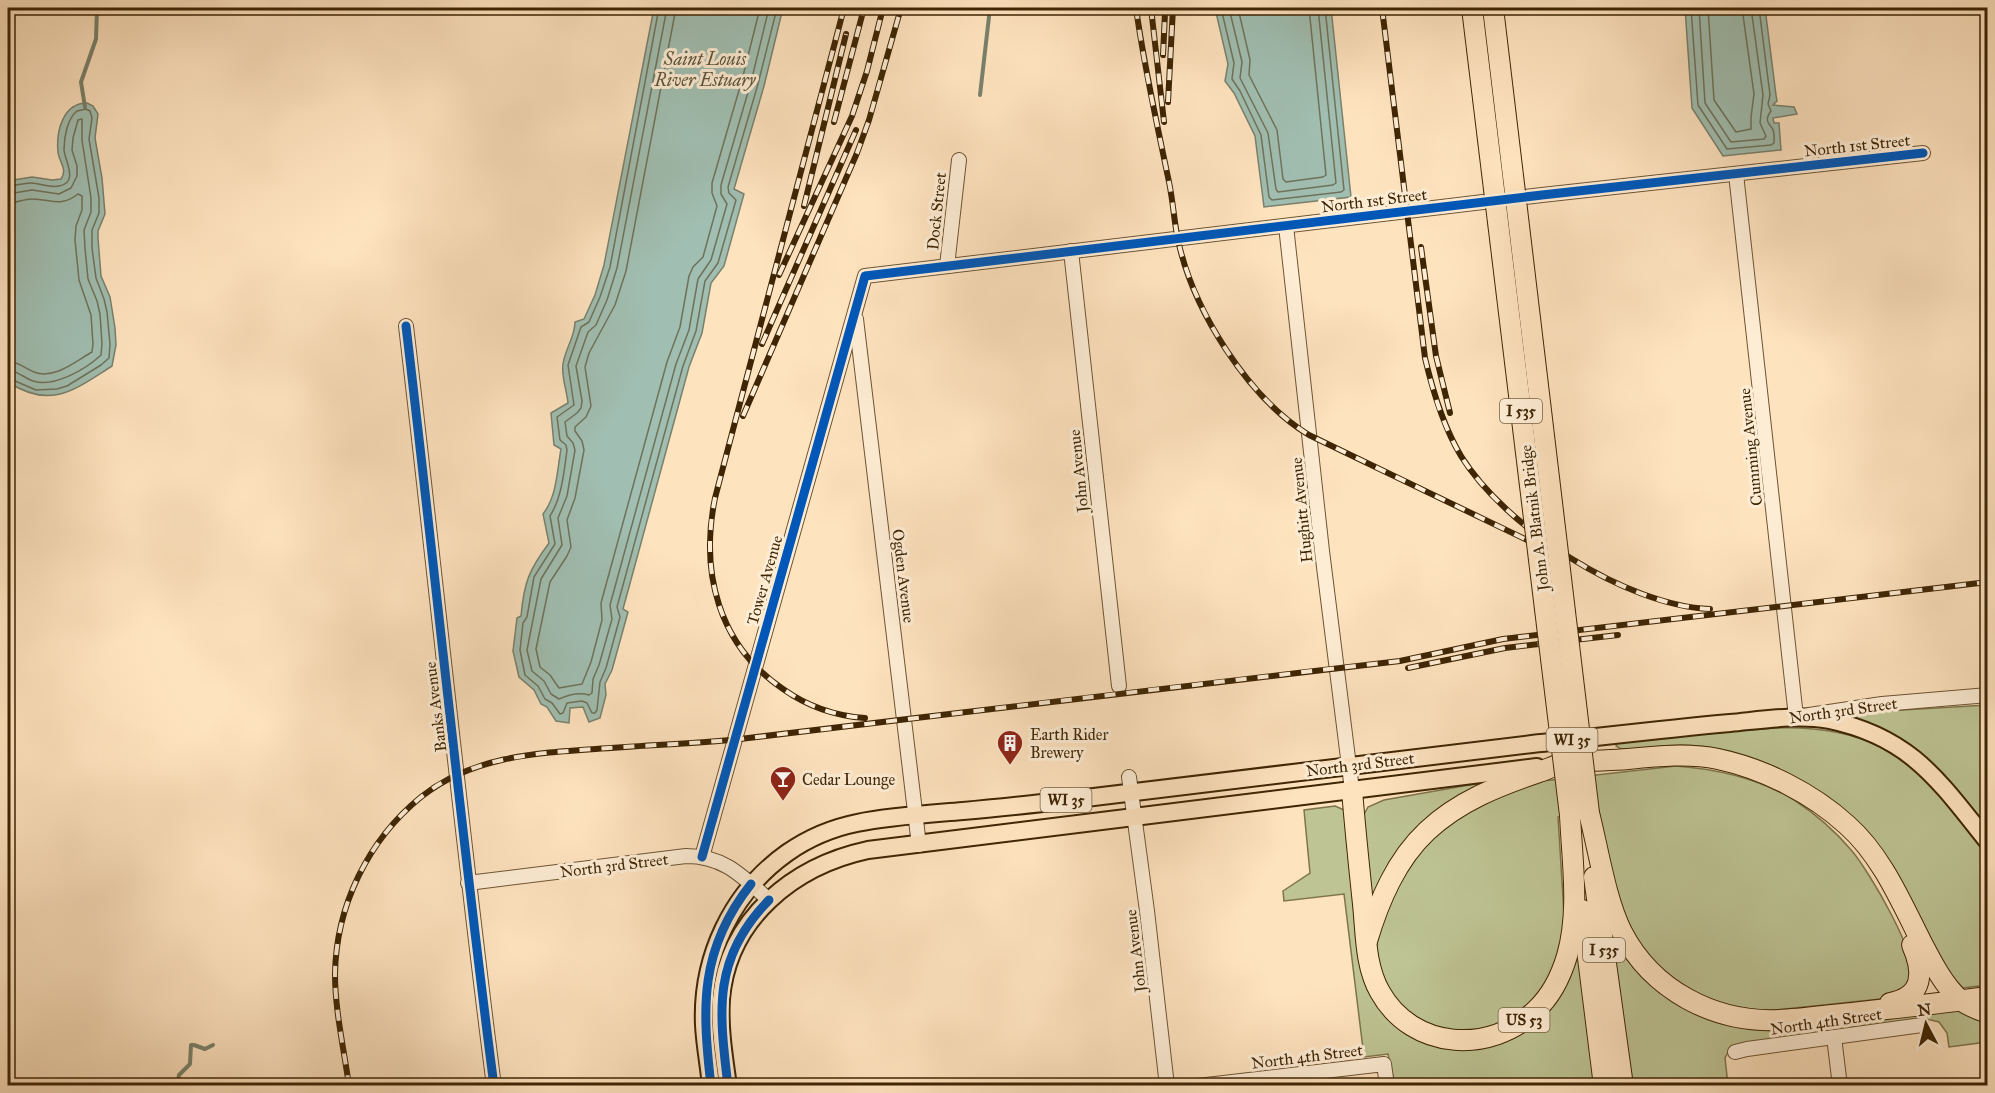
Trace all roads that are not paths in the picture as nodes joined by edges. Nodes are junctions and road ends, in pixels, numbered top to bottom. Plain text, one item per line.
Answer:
1 (1472, 8) edge
2 (1493, 8) edge
3 (1923, 153) dead end
4 (959, 160) dead end
5 (1736, 174) junction
6 (1286, 226) junction
7 (1071, 251) junction
8 (947, 266) junction
9 (855, 311) junction
10 (406, 326) dead end
11 (1119, 686) dead end
12 (1988, 695) edge
13 (1796, 717) junction
14 (1560, 764) junction
15 (1348, 765) junction
16 (1130, 785) junction
17 (1352, 790) junction
18 (1580, 814) junction
19 (915, 815) junction
20 (1134, 818) junction
21 (1846, 824) junction
22 (1988, 842) edge
23 (919, 845) junction
24 (702, 856) junction
25 (468, 883) junction
26 (751, 884) junction
27 (769, 900) junction
28 (1366, 941) junction
29 (1988, 997) edge
30 (1960, 1001) junction
31 (1988, 1013) edge
32 (1790, 1019) junction
33 (1922, 1026) dead end
34 (1834, 1037) junction
35 (1735, 1052) dead end
36 (494, 1086) edge
37 (711, 1086) edge
38 (728, 1086) edge
39 (1167, 1086) edge
40 (1198, 1086) edge
41 (1387, 1086) edge
42 (1604, 1086) edge
43 (1623, 1086) edge
44 (1840, 1086) edge

1 - 18 highway, John A. Blatnik Bridge / I 535, bridge
2 - 18 highway, John A. Blatnik Bridge / I 535, bridge
3 - 5 street, North 1st Street
4 - 8 street, Dock Street
5 - 6 street, North 1st Street
5 - 13 street, Cumming Avenue
6 - 7 street, North 1st Street
6 - 15 street, Hughitt Avenue
7 - 8 street, North 1st Street
7 - 11 street, John Avenue
8 - 9 street, North 1st Street
9 - 19 street, Ogden Avenue
9 - 24 street, Tower Avenue
10 - 25 street, Banks Avenue
12 - 13 street, North 3rd Street
13 - 15 main road, North 3rd Street / WI 35
13 - 22 main road, WI 35
14 - 17 main road, North 3rd Street / WI 35
14 - 21 highway, North 3rd Street / US 53
14 - 28 highway, US 53
15 - 16 main road, North 3rd Street / WI 35
15 - 17 street, Hughitt Avenue
16 - 19 main road, North 3rd Street / WI 35
16 - 20 street, John Avenue
17 - 20 main road, North 3rd Street / WI 35
17 - 28 highway
18 - 28 highway, US 53
18 - 32 highway
18 - 42 highway, I 535
18 - 43 highway, I 535
19 - 23 street, Ogden Avenue
19 - 26 main road, North 3rd Street / WI 35
20 - 23 main road, North 3rd Street / WI 35
20 - 39 street, John Avenue
21 - 30 highway, US 53
21 - 32 highway
23 - 27 main road, North 3rd Street / WI 35
24 - 25 street, North 3rd Street
24 - 26 street, North 3rd Street
25 - 36 street, Banks Avenue
26 - 27 street, North 3rd Street
26 - 37 main road, WI 35
27 - 38 main road, WI 35
29 - 30 highway
30 - 31 highway
30 - 32 highway
33 - 34 street, North 4th Street
34 - 35 street, North 4th Street
34 - 44 street
40 - 41 street, North 4th Street

